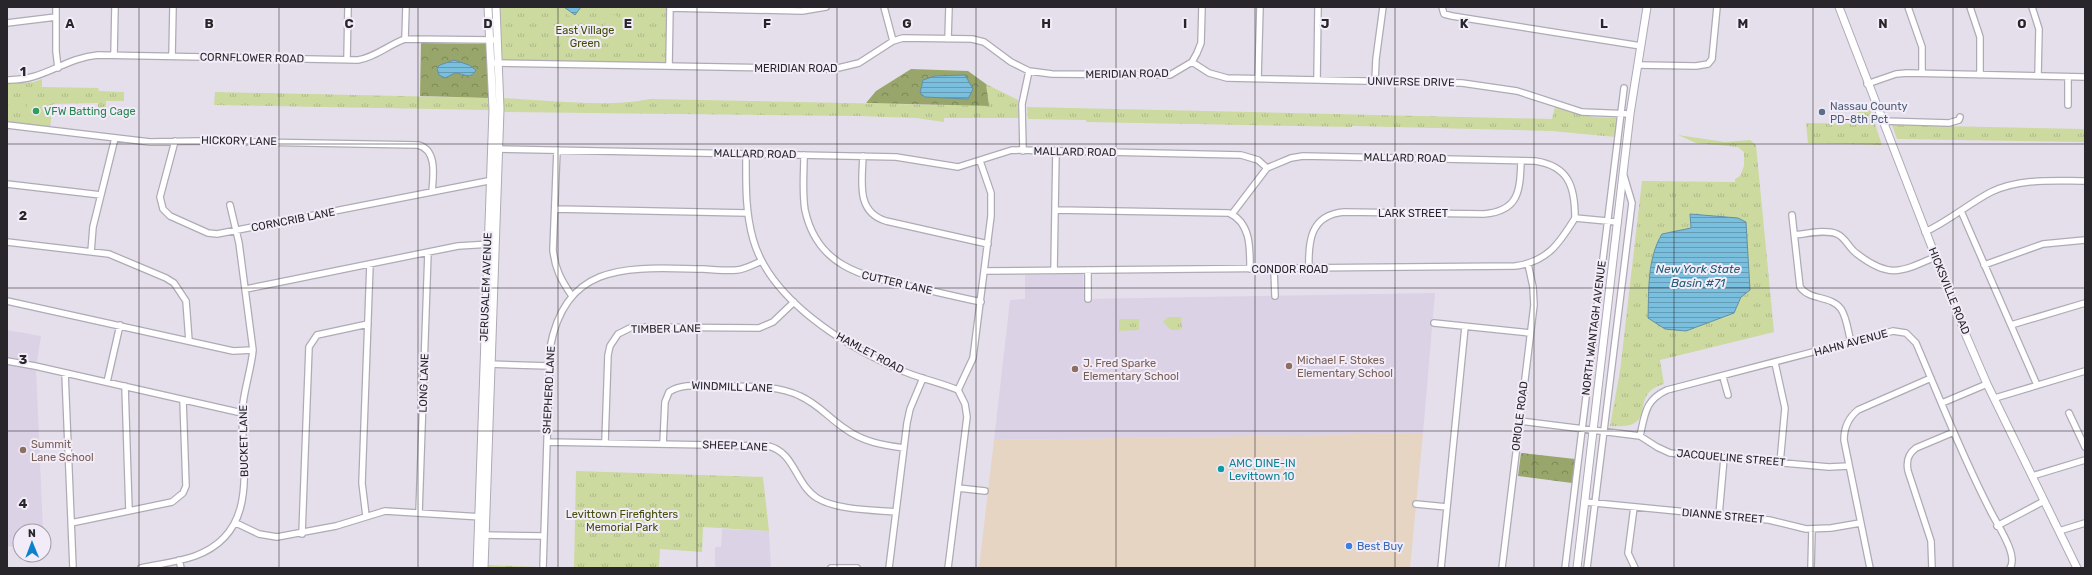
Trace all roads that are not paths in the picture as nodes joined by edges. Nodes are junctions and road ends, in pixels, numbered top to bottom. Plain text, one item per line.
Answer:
1 (56, 7) edge
2 (115, 7) edge
3 (173, 7) edge
4 (348, 7) edge
5 (406, 7) edge
6 (488, 7) edge
7 (496, 7) edge
8 (670, 7) edge
9 (826, 7) edge
10 (884, 7) edge
11 (949, 7) edge
12 (1202, 7) edge
13 (1260, 7) edge
14 (1318, 7) edge
15 (1383, 7) edge
16 (1442, 7) edge
17 (1648, 7) edge
18 (1717, 7) edge
19 (1838, 7) edge
20 (1908, 7) edge
21 (1970, 7) edge
22 (2032, 7) edge
23 (56, 17) junction
24 (7, 23) edge
25 (405, 39) junction
26 (948, 39) junction
27 (489, 40) junction
28 (497, 40) junction
29 (893, 41) junction
30 (1641, 46) junction
31 (114, 55) junction
32 (172, 56) junction
33 (347, 60) junction
34 (1192, 62) junction
35 (494, 63) junction
36 (1638, 65) junction
37 (669, 66) junction
38 (58, 68) junction
39 (1029, 71) junction
40 (1922, 73) junction
41 (1980, 75) junction
42 (2038, 76) junction
43 (2068, 77) junction
44 (2085, 77) edge
45 (1258, 78) junction
46 (7, 80) edge
47 (1317, 80) junction
48 (1375, 81) junction
49 (1867, 84) junction
50 (1624, 88) dead end
51 (2068, 105) dead end
52 (1620, 114) junction
53 (1630, 114) junction
54 (1960, 117) dead end
55 (1882, 121) junction
56 (7, 125) edge
57 (115, 138) junction
58 (175, 141) junction
59 (494, 149) junction
60 (557, 150) junction
61 (1023, 151) junction
62 (1056, 151) junction
63 (746, 154) junction
64 (804, 155) junction
65 (863, 156) junction
66 (980, 161) junction
67 (1521, 161) junction
68 (1267, 168) junction
69 (1623, 175) junction
70 (493, 180) junction
71 (2085, 182) edge
72 (7, 184) edge
73 (432, 192) junction
74 (101, 195) junction
75 (230, 205) dead end
76 (555, 209) junction
77 (1055, 210) junction
78 (1961, 211) junction
79 (747, 213) junction
80 (1232, 214) junction
81 (1792, 215) dead end
82 (1575, 218) junction
83 (1607, 221) junction
84 (1618, 222) junction
85 (236, 232) junction
86 (1925, 232) junction
87 (1794, 235) junction
88 (2085, 240) edge
89 (7, 242) edge
90 (491, 244) junction
91 (988, 244) junction
92 (91, 252) junction
93 (428, 252) junction
94 (1935, 257) junction
95 (762, 261) junction
96 (370, 264) junction
97 (1528, 264) junction
98 (1984, 265) junction
99 (1250, 269) junction
100 (1274, 269) junction
101 (1309, 269) junction
102 (1054, 270) junction
103 (1088, 270) junction
104 (985, 271) junction
105 (246, 289) junction
106 (572, 296) junction
107 (1275, 296) dead end
108 (1088, 299) dead end
109 (7, 301) edge
110 (794, 302) junction
111 (981, 302) junction
112 (2085, 303) edge
113 (1434, 323) dead end
114 (368, 324) junction
115 (120, 325) junction
116 (2011, 325) junction
117 (1465, 326) junction
118 (1530, 333) junction
119 (189, 341) junction
120 (1851, 342) junction
121 (253, 350) junction
122 (7, 361) edge
123 (1775, 363) junction
124 (487, 364) junction
125 (549, 366) junction
126 (2085, 371) edge
127 (66, 373) junction
128 (1723, 377) junction
129 (922, 378) junction
130 (1932, 378) junction
131 (107, 382) junction
132 (1987, 384) junction
133 (2037, 385) junction
134 (125, 386) junction
135 (958, 390) junction
136 (1728, 395) dead end
137 (1995, 398) junction
138 (183, 400) junction
139 (1942, 403) junction
140 (242, 413) junction
141 (2069, 414) dead end
142 (1520, 421) junction
143 (1582, 428) junction
144 (1594, 430) junction
145 (1604, 431) junction
146 (1954, 432) junction
147 (1640, 436) junction
148 (547, 442) junction
149 (605, 442) junction
150 (663, 444) junction
151 (2085, 447) edge
152 (904, 448) junction
153 (1724, 458) junction
154 (2085, 460) edge
155 (1780, 463) junction
156 (1850, 466) junction
157 (2032, 476) junction
158 (958, 488) junction
159 (985, 491) dead end
160 (2044, 501) junction
161 (1586, 502) junction
162 (1595, 503) junction
163 (1416, 504) dead end
164 (1447, 507) junction
165 (1634, 507) junction
166 (129, 511) junction
167 (896, 512) junction
168 (419, 513) junction
169 (1718, 515) junction
170 (366, 516) junction
171 (482, 517) junction
172 (71, 523) junction
173 (236, 523) junction
174 (1860, 523) junction
175 (2085, 523) edge
176 (1998, 526) junction
177 (1812, 528) junction
178 (2058, 531) junction
179 (302, 534) junction
180 (482, 535) junction
181 (543, 536) junction
182 (179, 560) junction
183 (73, 568) edge
184 (142, 568) edge
185 (181, 568) edge
186 (477, 568) edge
187 (484, 568) edge
188 (542, 568) edge
189 (830, 568) edge
190 (857, 568) edge
191 (889, 568) edge
192 (948, 568) edge
193 (1441, 568) edge
194 (1502, 568) edge
195 (1565, 568) edge
196 (1577, 568) edge
197 (1587, 568) edge
198 (1635, 568) edge
199 (1811, 568) edge
200 (1870, 568) edge
201 (1932, 568) edge
202 (2010, 568) edge
203 (2077, 568) edge

1 - 23 street
2 - 31 street
3 - 32 street
4 - 33 street
5 - 25 street
6 - 27 main road, JERUSALEM AVENUE
7 - 28 main road, JERUSALEM AVENUE
8 - 9 street
8 - 37 street
10 - 29 street
11 - 26 street
12 - 34 street
13 - 45 street
14 - 47 street
15 - 48 street
16 - 30 street
17 - 30 main road, NORTH WANTAGH AVENUE
18 - 36 street
19 - 49 main road, HICKSVILLE ROAD
20 - 40 street
21 - 41 street
22 - 42 street
23 - 24 street
23 - 38 street
25 - 27 street, CORNFLOWER ROAD
25 - 33 street, CORNFLOWER ROAD
26 - 29 street, MERIDIAN ROAD
26 - 39 street, MERIDIAN ROAD
27 - 28 street, CORNFLOWER ROAD
27 - 35 main road, JERUSALEM AVENUE
28 - 35 main road, JERUSALEM AVENUE
29 - 37 street, MERIDIAN ROAD
30 - 36 main road, NORTH WANTAGH AVENUE
31 - 32 street, CORNFLOWER ROAD
31 - 38 street, CORNFLOWER ROAD
32 - 33 street, CORNFLOWER ROAD
34 - 39 street, MERIDIAN ROAD
34 - 45 street, UNIVERSE DRIVE
35 - 37 street, MERIDIAN ROAD
35 - 59 main road, JERUSALEM AVENUE
36 - 53 main road, NORTH WANTAGH AVENUE
38 - 46 street, CORNFLOWER ROAD
39 - 61 street
40 - 41 street
40 - 49 street
41 - 42 street
42 - 43 street
43 - 44 street
43 - 51 street
45 - 47 street, UNIVERSE DRIVE
47 - 48 street, UNIVERSE DRIVE
48 - 52 street, UNIVERSE DRIVE
49 - 55 main road, HICKSVILLE ROAD
50 - 52 street, NORTH WANTAGH AVENUE
52 - 53 street, UNIVERSE DRIVE
52 - 83 street, NORTH WANTAGH AVENUE
53 - 69 main road, NORTH WANTAGH AVENUE
54 - 55 street
55 - 86 main road, HICKSVILLE ROAD
56 - 57 street, HICKORY LANE
57 - 58 street, HICKORY LANE
57 - 74 street
58 - 73 street, HICKORY LANE
58 - 85 street, CORNCRIB LANE
59 - 60 street, MALLARD ROAD
59 - 70 main road, JERUSALEM AVENUE
60 - 63 street, MALLARD ROAD
60 - 76 street
61 - 62 street, MALLARD ROAD
61 - 66 street, MALLARD ROAD
62 - 68 street, MALLARD ROAD
62 - 77 street
63 - 64 street, MALLARD ROAD
63 - 79 street, HAMLET ROAD
64 - 65 street, MALLARD ROAD
64 - 111 street, CUTTER LANE
65 - 66 street, MALLARD ROAD
65 - 91 street
66 - 91 street
67 - 68 street, MALLARD ROAD
67 - 82 street, MALLARD ROAD
67 - 101 street, LARK STREET
68 - 80 street
69 - 84 main road, NORTH WANTAGH AVENUE
69 - 145 street, NORTH WANTAGH AVENUE
70 - 73 street, CORNCRIB LANE
70 - 90 main road, JERUSALEM AVENUE
71 - 78 street
72 - 74 street
73 - 85 street, CORNCRIB LANE
74 - 92 street
75 - 85 street, BUCKET LANE
76 - 79 street
76 - 106 street
77 - 80 street
77 - 102 street
78 - 86 street
78 - 98 street
79 - 95 street, HAMLET ROAD
80 - 99 street
81 - 87 street
82 - 83 street
82 - 97 street, CONDOR ROAD
83 - 84 street
83 - 143 street, NORTH WANTAGH AVENUE
84 - 144 main road, NORTH WANTAGH AVENUE
85 - 105 street, BUCKET LANE
86 - 94 main road, HICKSVILLE ROAD
87 - 94 street
87 - 120 street
88 - 98 street
89 - 92 street
90 - 93 street
90 - 124 main road, JERUSALEM AVENUE
91 - 104 street
92 - 119 street
93 - 96 street
93 - 168 street, LONG LANE
94 - 132 main road, HICKSVILLE ROAD
95 - 106 street, SHEPHERD LANE
95 - 110 street, HAMLET ROAD
96 - 105 street
96 - 114 street
97 - 101 street, CONDOR ROAD
97 - 118 street, ORIOLE ROAD
98 - 116 street
99 - 100 street, CONDOR ROAD
99 - 103 street, CONDOR ROAD
100 - 101 street, CONDOR ROAD
100 - 107 street
102 - 103 street, CONDOR ROAD
102 - 104 street, CONDOR ROAD
103 - 108 street
104 - 111 street
105 - 121 street, BUCKET LANE
106 - 125 street, SHEPHERD LANE
109 - 115 street
110 - 129 street, HAMLET ROAD
110 - 149 street, TIMBER LANE
111 - 135 street
112 - 116 street
113 - 117 street
114 - 170 street
114 - 179 street
115 - 119 street
115 - 131 street
116 - 133 street
117 - 118 street
117 - 164 street
118 - 142 street, ORIOLE ROAD
119 - 121 street
120 - 123 street, HAHN AVENUE
120 - 130 street, HAHN AVENUE
121 - 140 street, BUCKET LANE
122 - 127 street
123 - 128 street, HAHN AVENUE
123 - 155 street
124 - 125 street
124 - 171 main road, JERUSALEM AVENUE
125 - 148 street, SHEPHERD LANE
126 - 133 street
127 - 131 street
127 - 172 street
128 - 136 street
128 - 147 street, HAHN AVENUE
129 - 135 street, HAMLET ROAD
129 - 152 street
130 - 139 street, HAHN AVENUE
130 - 156 street
131 - 134 street
132 - 137 main road, HICKSVILLE ROAD
132 - 139 street
133 - 137 street
134 - 138 street
134 - 166 street
135 - 158 street
137 - 157 main road, HICKSVILLE ROAD
138 - 140 street
138 - 166 street
139 - 146 street, HAHN AVENUE
140 - 173 street, BUCKET LANE
141 - 151 street
142 - 143 street, JACQUELINE STREET
142 - 194 street, ORIOLE ROAD
143 - 144 street, JACQUELINE STREET
143 - 195 street, NORTH WANTAGH AVENUE
144 - 145 street, JACQUELINE STREET
144 - 161 main road, NORTH WANTAGH AVENUE
145 - 147 street, JACQUELINE STREET
145 - 162 street, NORTH WANTAGH AVENUE
146 - 176 street, HAHN AVENUE
146 - 201 street
147 - 153 street, JACQUELINE STREET
148 - 149 street, SHEEP LANE
148 - 181 street, SHEPHERD LANE
149 - 150 street, SHEEP LANE
150 - 152 street, WINDMILL LANE
150 - 167 street, SHEEP LANE
152 - 167 street
153 - 155 street, JACQUELINE STREET
153 - 169 street
154 - 157 street
155 - 156 street, JACQUELINE STREET
156 - 174 street
157 - 160 main road, HICKSVILLE ROAD
158 - 159 street
158 - 192 street
160 - 176 street
160 - 178 main road, HICKSVILLE ROAD
161 - 162 street, DIANNE STREET
161 - 196 main road, NORTH WANTAGH AVENUE
162 - 165 street, DIANNE STREET
162 - 197 street, NORTH WANTAGH AVENUE
163 - 164 street
164 - 193 street
165 - 169 street, DIANNE STREET
165 - 198 street
166 - 172 street
167 - 191 street
168 - 170 street
168 - 171 street
169 - 177 street, DIANNE STREET
170 - 179 street
171 - 180 main road, JERUSALEM AVENUE
172 - 183 street
173 - 179 street
173 - 182 street, BUCKET LANE
174 - 177 street, DIANNE STREET
174 - 200 street
175 - 178 street
176 - 202 street, HAHN AVENUE
177 - 199 street
178 - 203 main road, HICKSVILLE ROAD
180 - 181 street
180 - 186 main road, JERUSALEM AVENUE
180 - 187 main road, JERUSALEM AVENUE
181 - 188 street, SHEPHERD LANE
182 - 184 street, BUCKET LANE
182 - 185 street
189 - 190 street

